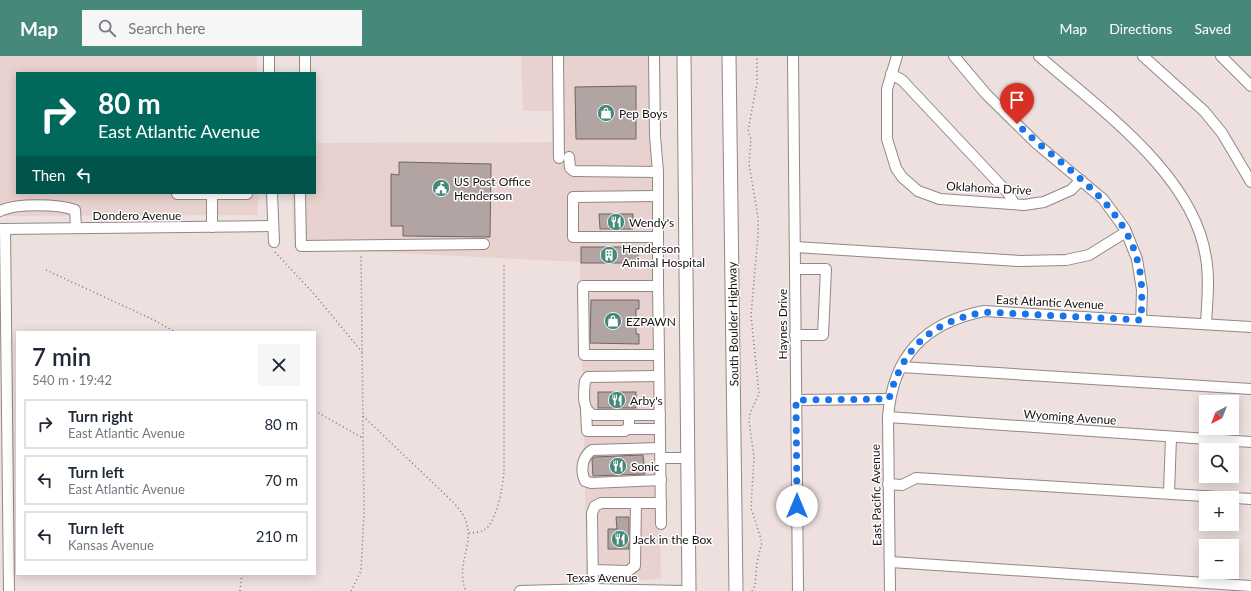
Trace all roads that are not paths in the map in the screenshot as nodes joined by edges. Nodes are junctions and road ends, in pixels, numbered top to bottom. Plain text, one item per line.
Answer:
1 (269, 56) edge
2 (305, 56) edge
3 (558, 56) edge
4 (654, 56) edge
5 (684, 56) edge
6 (729, 56) edge
7 (793, 56) edge
8 (897, 56) edge
9 (954, 56) edge
10 (1039, 56) edge
11 (1143, 56) edge
12 (1221, 56) edge
13 (269, 72) edge
14 (306, 72) edge
15 (891, 74) junction
16 (1251, 86) edge
17 (658, 172) junction
18 (1081, 180) junction
19 (1251, 182) edge
20 (177, 194) dead end
21 (212, 194) edge
22 (247, 194) edge
23 (272, 194) edge
24 (300, 194) edge
25 (657, 196) junction
26 (1014, 204) junction
27 (0, 211) edge
28 (273, 226) junction
29 (212, 227) junction
30 (76, 228) junction
31 (3, 229) edge
32 (1126, 232) junction
33 (657, 237) junction
34 (274, 242) road end
35 (484, 244) dead end
36 (795, 247) junction
37 (795, 269) junction
38 (658, 286) junction
39 (1141, 320) junction
40 (1206, 324) junction
41 (1251, 327) edge
42 (795, 335) junction
43 (659, 355) junction
44 (901, 367) junction
45 (659, 376) junction
46 (4, 387) edge
47 (1251, 389) edge
48 (889, 399) junction
49 (796, 400) junction
50 (586, 409) junction
51 (630, 415) junction
52 (660, 415) junction
53 (888, 417) junction
54 (627, 429) junction
55 (660, 429) junction
56 (1171, 437) junction
57 (1251, 442) edge
58 (660, 453) junction
59 (688, 458) junction
60 (4, 467) edge
61 (661, 480) junction
62 (888, 484) junction
63 (1169, 493) junction
64 (1251, 499) edge
65 (636, 503) junction
66 (661, 503) junction
67 (661, 524) dead end
68 (891, 562) junction
69 (593, 570) junction
70 (1161, 586) edge
71 (1251, 586) edge
72 (593, 589) junction
73 (9, 591) edge
74 (520, 591) edge
75 (683, 591) edge
76 (689, 591) edge
77 (736, 591) edge
78 (798, 591) edge
79 (890, 591) edge

1 - 13 street
2 - 14 street
3 - 17 street
4 - 17 street
5 - 59 main road
6 - 77 main road, South Boulder Highway
7 - 36 street, Haynes Drive
8 - 15 street, Oklahoma Drive
9 - 18 street
10 - 40 street
11 - 19 street
12 - 16 street
15 - 26 street
15 - 26 street, Oklahoma Drive
17 - 25 street
18 - 26 street, Oklahoma Drive
18 - 32 street
20 - 21 street
21 - 22 street
21 - 29 street
23 - 28 street
24 - 35 street
25 - 33 street
25 - 33 street
27 - 30 street
28 - 29 street, Dondero Avenue
28 - 34 street
29 - 30 street, Dondero Avenue
30 - 31 street, Dondero Avenue
31 - 46 street
32 - 36 street
32 - 39 street
33 - 38 street
36 - 37 street, Haynes Drive
37 - 42 street, Haynes Drive
37 - 42 street
38 - 43 street
38 - 43 street
39 - 40 street, East Atlantic Avenue
39 - 44 street, East Atlantic Avenue
40 - 41 street, East Atlantic Avenue
42 - 49 street, Haynes Drive
43 - 45 street
44 - 47 street
44 - 48 street, East Atlantic Avenue
45 - 50 street
45 - 52 street
46 - 60 street
48 - 49 street
48 - 53 street, East Pacific Avenue
49 - 78 street, Haynes Drive
50 - 51 street
50 - 54 street
51 - 52 street
51 - 54 street
52 - 55 street
53 - 56 street, Wyoming Avenue
53 - 62 street, East Pacific Avenue
54 - 55 street
55 - 58 street
56 - 57 street, Wyoming Avenue
56 - 63 street
58 - 59 street
58 - 61 street
58 - 61 street
59 - 76 main road
60 - 73 street
61 - 66 street
62 - 63 street
62 - 68 street, East Pacific Avenue
63 - 64 street
65 - 66 street
65 - 69 street
65 - 69 street
66 - 67 street
68 - 70 street
68 - 79 street, East Pacific Avenue
69 - 72 street
70 - 71 street
72 - 74 street, Texas Avenue
72 - 75 street, Texas Avenue

